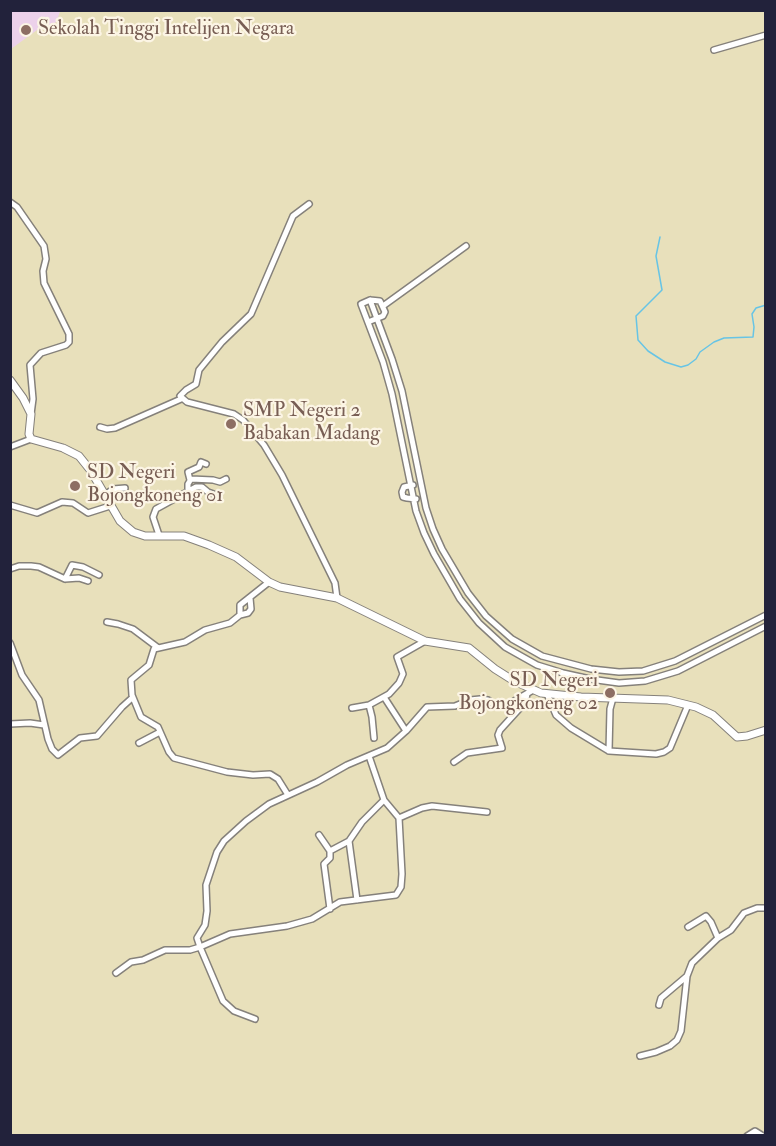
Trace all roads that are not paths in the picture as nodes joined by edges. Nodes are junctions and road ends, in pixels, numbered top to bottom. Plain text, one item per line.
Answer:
1 (765, 35) edge
2 (714, 50) dead end
3 (10, 202) edge
4 (309, 204) dead end
5 (466, 246) dead end
6 (370, 300) junction
7 (383, 306) junction
8 (378, 319) junction
9 (368, 322) junction
10 (10, 380) edge
11 (178, 400) junction
12 (31, 414) junction
13 (100, 427) dead end
14 (31, 439) junction
15 (10, 447) edge
16 (206, 464) dead end
17 (226, 479) dead end
18 (190, 480) junction
19 (213, 480) junction
20 (421, 484) junction
21 (412, 485) junction
22 (125, 488) dead end
23 (188, 491) junction
24 (104, 496) junction
25 (424, 497) junction
26 (414, 499) junction
27 (10, 504) edge
28 (110, 506) junction
29 (159, 535) junction
30 (10, 569) edge
31 (99, 574) dead end
32 (64, 579) junction
33 (88, 581) dead end
34 (269, 582) junction
35 (250, 598) junction
36 (337, 598) junction
37 (240, 615) junction
38 (765, 615) edge
39 (107, 622) dead end
40 (765, 626) edge
41 (425, 641) junction
42 (10, 643) edge
43 (157, 647) junction
44 (530, 692) junction
45 (547, 694) junction
46 (384, 697) junction
47 (132, 698) junction
48 (613, 698) junction
49 (369, 705) junction
50 (687, 705) junction
51 (352, 708) dead end
52 (10, 724) edge
53 (44, 725) junction
54 (765, 730) edge
55 (406, 731) junction
56 (160, 732) junction
57 (374, 738) dead end
58 (139, 743) dead end
59 (609, 751) junction
60 (369, 756) junction
61 (454, 762) dead end
62 (288, 795) junction
63 (384, 800) junction
64 (487, 812) dead end
65 (399, 818) junction
66 (319, 835) dead end
67 (349, 841) junction
68 (330, 851) junction
69 (357, 900) junction
70 (765, 908) edge
71 (330, 909) junction
72 (688, 927) dead end
73 (717, 938) junction
74 (200, 947) junction
75 (117, 973) dead end
76 (687, 976) junction
77 (659, 1005) dead end
78 (255, 1019) dead end
79 (639, 1056) dead end
80 (747, 1136) edge
81 (763, 1136) edge

1 - 2 street
3 - 12 street
4 - 11 street
5 - 7 street
6 - 7 street
6 - 8 street
6 - 9 street
7 - 8 street
8 - 9 street
8 - 20 street
9 - 21 street
10 - 12 street
11 - 13 street
11 - 36 street
12 - 14 street
14 - 15 street
14 - 24 street
16 - 18 street
17 - 19 street
18 - 19 street
18 - 23 street
19 - 23 street
20 - 21 street
20 - 25 street
21 - 26 street
21 - 26 street
22 - 24 street
23 - 29 street
24 - 28 street
25 - 26 street
25 - 38 street
26 - 40 street
27 - 28 street
28 - 29 street
29 - 34 street
30 - 32 street
31 - 32 street
32 - 33 street
34 - 35 street
34 - 36 street
35 - 37 street
35 - 37 street
36 - 41 street
37 - 43 street
39 - 43 street
41 - 44 street
41 - 46 street
42 - 53 street
43 - 47 street
44 - 45 street
44 - 55 street
44 - 61 street
45 - 48 street
45 - 59 street
46 - 49 street
46 - 55 street
47 - 53 street
47 - 56 street
48 - 50 street
48 - 59 street
49 - 51 street
49 - 57 street
50 - 54 street
50 - 59 street
52 - 53 street
55 - 60 street
56 - 58 street
56 - 62 street
60 - 62 street
60 - 63 street
62 - 74 street
63 - 65 street
63 - 67 street
64 - 65 street
65 - 69 street
66 - 68 street
67 - 68 street
67 - 69 street
68 - 71 street
69 - 71 street
70 - 73 street
71 - 74 street
72 - 73 street
73 - 76 street
74 - 75 street
74 - 78 street
76 - 77 street
76 - 79 street
80 - 81 street

